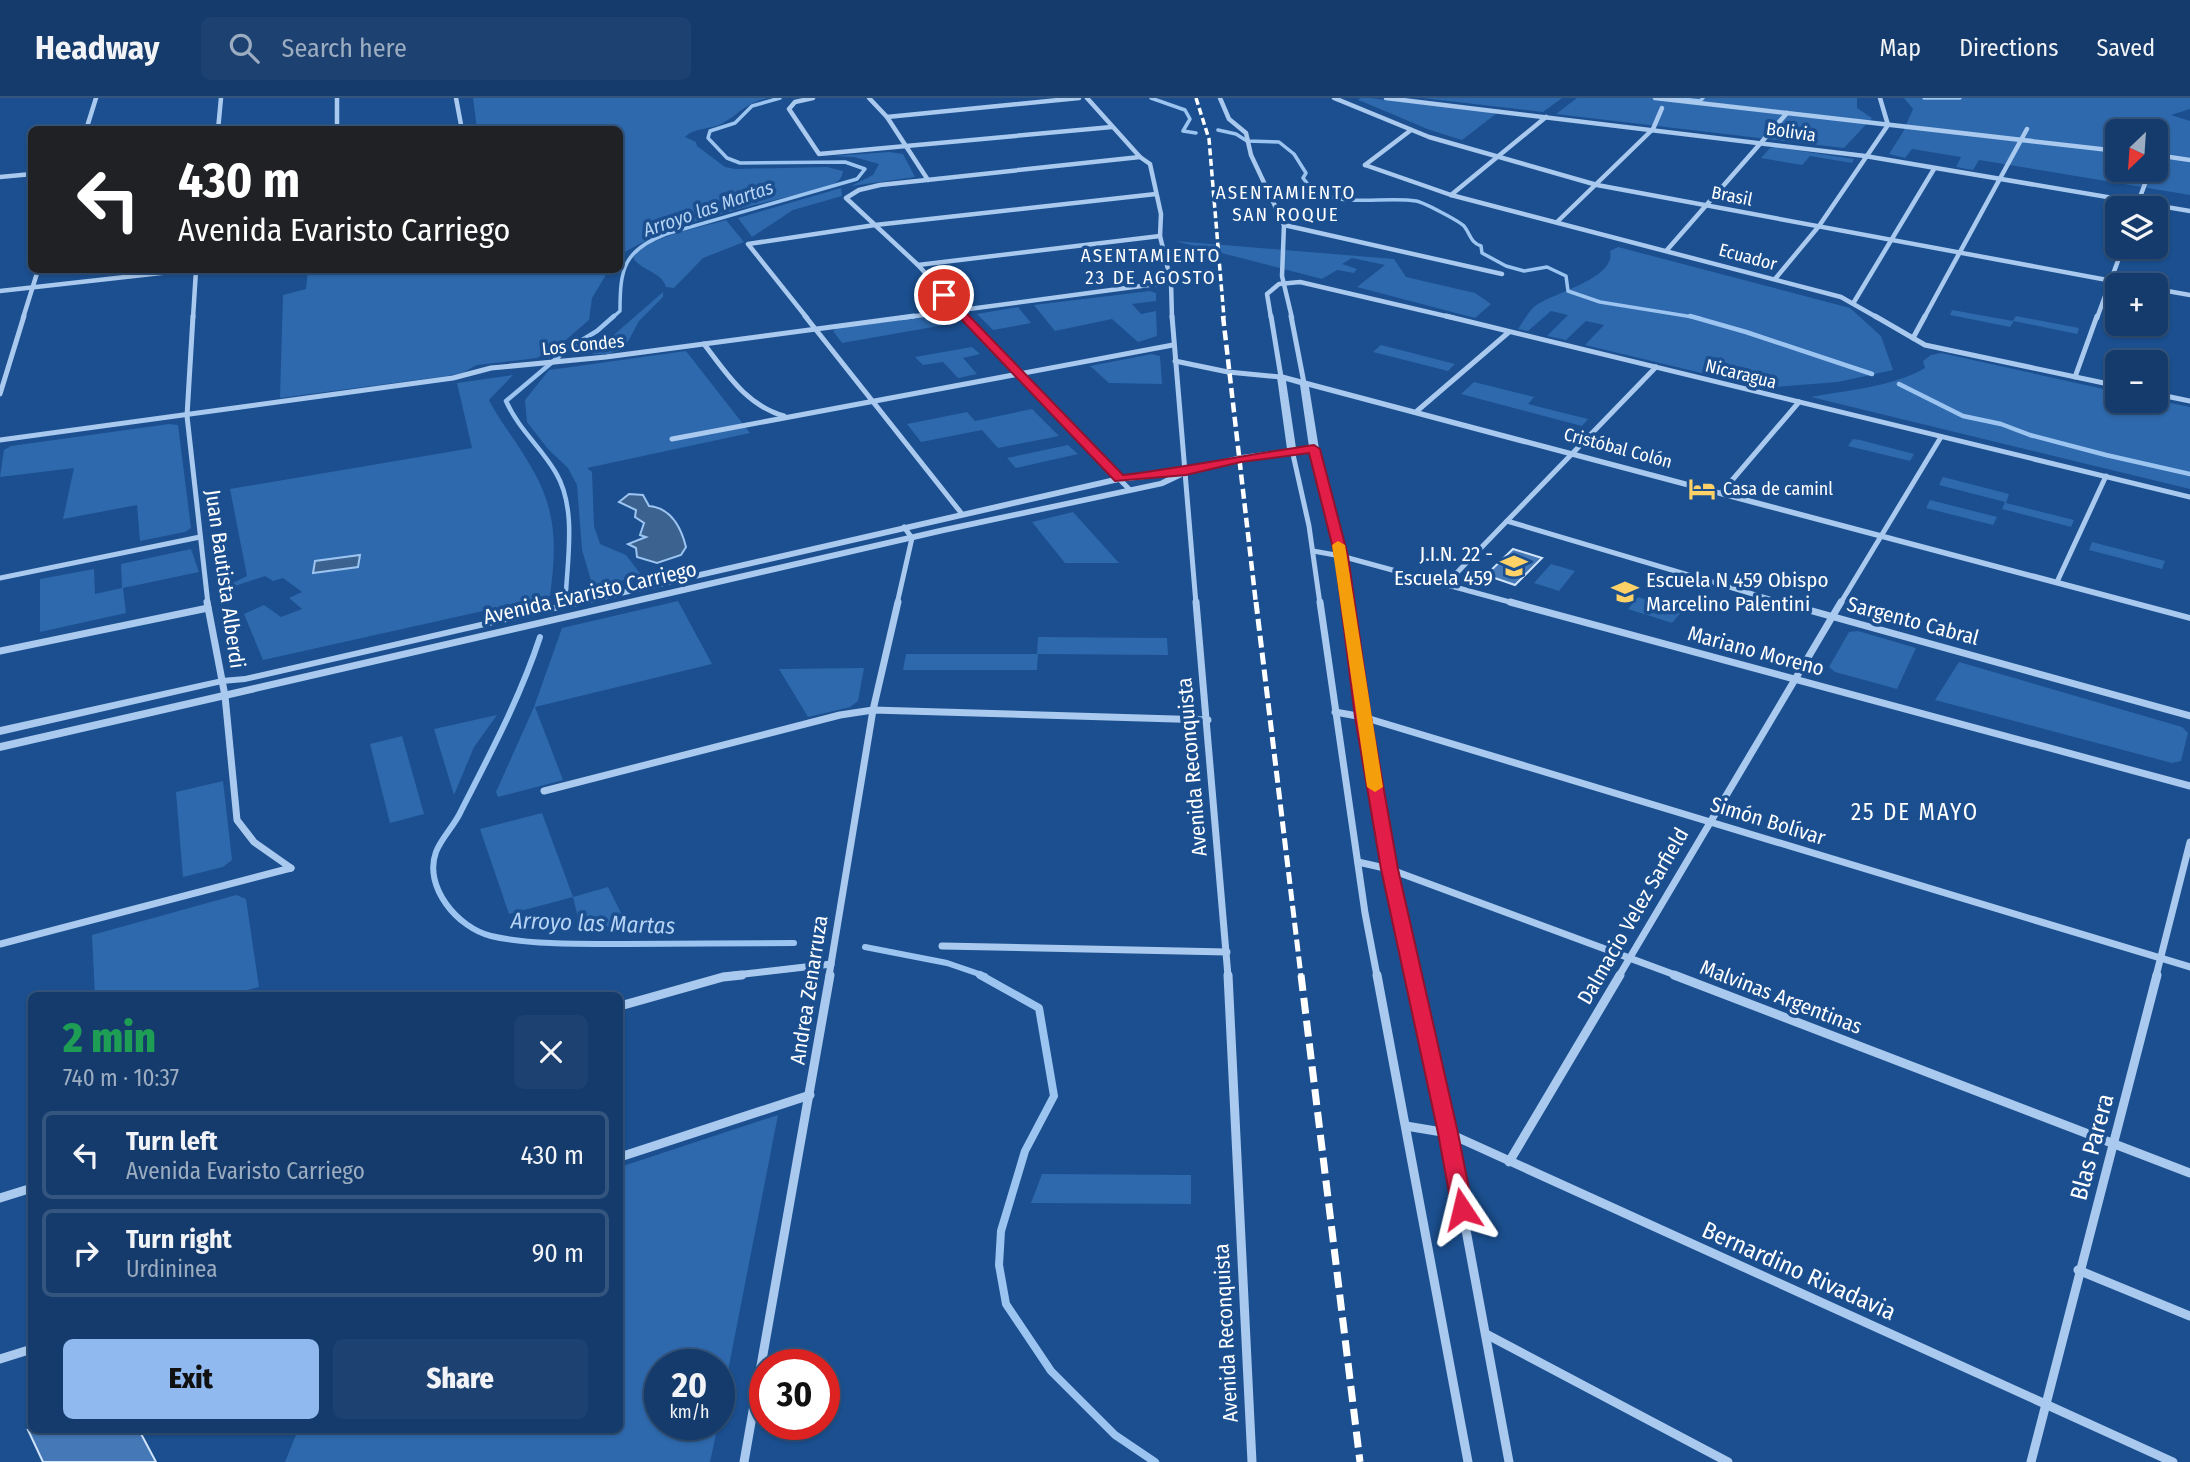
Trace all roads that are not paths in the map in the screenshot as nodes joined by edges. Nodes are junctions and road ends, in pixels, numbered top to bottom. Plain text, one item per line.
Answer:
1 (96, 98) edge
2 (221, 98) edge
3 (337, 98) edge
4 (456, 98) edge
5 (813, 98) edge
6 (869, 98) edge
7 (1079, 98) edge
8 (1087, 98) edge
9 (1220, 98) edge
10 (1334, 98) edge
11 (1389, 98) edge
12 (1654, 98) edge
13 (1880, 98) edge
14 (1662, 108) dead end
15 (1787, 113) junction
16 (887, 117) junction
17 (1546, 117) junction
18 (1888, 125) junction
19 (87, 126) edge
20 (218, 126) edge
21 (337, 126) edge
22 (461, 126) edge
23 (1112, 127) junction
24 (1653, 129) junction
25 (2027, 129) dead end
26 (1411, 130) junction
27 (2021, 140) junction
28 (1762, 142) junction
29 (905, 148) junction
30 (2105, 150) edge
31 (1865, 156) junction
32 (1140, 157) junction
33 (2168, 157) edge
34 (1498, 159) junction
35 (2190, 160) edge
36 (1934, 169) junction
37 (28, 174) edge
38 (0, 177) edge
39 (1997, 179) junction
40 (928, 180) junction
41 (1597, 185) junction
42 (1156, 194) junction
43 (1451, 195) junction
44 (2105, 197) edge
45 (1706, 205) junction
46 (2168, 207) edge
47 (2190, 211) edge
48 (1557, 222) junction
49 (875, 225) junction
50 (1284, 225) junction
51 (1819, 226) junction
52 (1160, 236) junction
53 (1891, 240) junction
54 (1667, 250) junction
55 (1960, 253) junction
56 (918, 265) junction
57 (37, 273) edge
58 (160, 273) edge
59 (196, 273) edge
60 (1502, 274) dead end
61 (1774, 279) junction
62 (2105, 280) edge
63 (1171, 282) junction
64 (1286, 282) junction
65 (32, 287) junction
66 (0, 291) edge
67 (2168, 291) edge
68 (2190, 295) edge
69 (2105, 299) edge
70 (1854, 302) junction
71 (957, 310) junction
72 (815, 329) junction
73 (1509, 332) junction
74 (1913, 338) junction
75 (704, 344) junction
76 (1173, 345) junction
77 (1175, 361) junction
78 (1656, 366) junction
79 (1017, 375) junction
80 (1281, 377) junction
81 (2075, 377) junction
82 (1304, 383) junction
83 (2105, 383) edge
84 (0, 394) edge
85 (2168, 396) edge
86 (872, 400) junction
87 (2190, 401) edge
88 (1799, 402) junction
89 (1417, 411) junction
90 (187, 416) junction
91 (788, 417) junction
92 (1941, 437) junction
93 (672, 439) dead end
94 (0, 440) edge
95 (1314, 449) junction
96 (1292, 450) junction
97 (1574, 453) junction
98 (1186, 471) junction
99 (2106, 476) junction
100 (1119, 479) junction
101 (1130, 490) junction
102 (1722, 492) junction
103 (2190, 497) edge
104 (962, 514) junction
105 (1507, 521) junction
106 (904, 527) junction
107 (1881, 536) junction
108 (200, 537) junction
109 (912, 538) junction
110 (1313, 551) junction
111 (1341, 556) junction
112 (0, 578) edge
113 (2057, 582) junction
114 (1445, 585) junction
115 (208, 608) junction
116 (1832, 617) junction
117 (2190, 618) edge
118 (0, 651) edge
119 (1797, 680) junction
120 (222, 681) junction
121 (225, 696) junction
122 (873, 710) junction
123 (1335, 712) junction
124 (2190, 716) edge
125 (1363, 717) junction
126 (1208, 720) junction
127 (0, 732) edge
128 (0, 747) edge
129 (2190, 786) edge
130 (544, 790) dead end
131 (1709, 821) junction
132 (2190, 842) edge
133 (1358, 862) junction
134 (1389, 869) junction
135 (0, 944) edge
136 (942, 946) dead end
137 (1227, 952) junction
138 (1630, 958) junction
139 (2162, 959) junction
140 (831, 964) junction
141 (2190, 967) edge
142 (623, 1005) edge
143 (810, 1095) junction
144 (1406, 1126) junction
145 (1448, 1133) junction
146 (2114, 1143) junction
147 (623, 1156) edge
148 (1509, 1162) junction
149 (2190, 1173) edge
150 (28, 1189) edge
151 (0, 1198) edge
152 (2078, 1270) junction
153 (2190, 1316) edge
154 (1486, 1334) junction
155 (28, 1350) edge
156 (0, 1359) edge
157 (2044, 1405) junction
158 (744, 1462) edge
159 (1252, 1462) edge
160 (1468, 1462) edge
161 (1509, 1462) edge
162 (1728, 1462) edge
163 (2031, 1462) edge
164 (2173, 1462) edge

1 - 19 street
2 - 20 street
3 - 21 street
4 - 22 street
5 - 29 street
6 - 16 street
7 - 16 street
8 - 23 street, Avenida Reconquista
9 - 50 street
10 - 26 street, Brasil
11 - 17 street, Bolivia
12 - 15 street
13 - 18 street
14 - 24 street
15 - 18 street
15 - 28 street
16 - 29 street
17 - 24 street, Bolivia
17 - 34 street
18 - 27 street
18 - 31 street
23 - 29 street
23 - 32 street, Avenida Reconquista
24 - 28 street, Bolivia
24 - 41 street
25 - 27 street
26 - 34 street, Brasil
26 - 43 street, Ecuador
27 - 30 street
27 - 39 street
28 - 31 street, Bolivia
28 - 45 street
29 - 40 street
31 - 36 street, Bolivia
31 - 51 street
32 - 40 street
32 - 42 street, Avenida Reconquista
33 - 35 street
34 - 41 street, Brasil
34 - 43 street
36 - 39 street, Bolivia
36 - 53 street
37 - 38 street
39 - 44 street, Bolivia
39 - 55 street
40 - 49 street
41 - 45 street, Brasil
41 - 48 street
42 - 49 street
42 - 52 street, Avenida Reconquista
43 - 48 street, Ecuador
45 - 51 street, Brasil
45 - 54 street
46 - 47 street, Bolivia
48 - 54 street, Ecuador
49 - 56 street
49 - 72 street
50 - 60 street
50 - 64 street
51 - 53 street, Brasil
51 - 61 street
52 - 56 street
52 - 63 street, Avenida Reconquista
53 - 55 street, Brasil
53 - 70 street
54 - 61 street, Ecuador
55 - 62 street, Brasil
55 - 74 street
56 - 71 street
57 - 65 street
58 - 65 street
59 - 90 street, Juan Bautista Alberdi
61 - 70 street, Ecuador
63 - 71 street, Los Condes
63 - 76 street, Avenida Reconquista
64 - 73 street, Nicaragua
64 - 80 street
64 - 82 street
65 - 66 street
65 - 84 street
67 - 68 street
69 - 81 street
70 - 74 street, Ecuador
71 - 72 street, Los Condes
71 - 79 street
72 - 75 street, Los Condes
72 - 86 street
73 - 78 street, Nicaragua
73 - 89 street
74 - 81 street, Ecuador
75 - 90 street, Los Condes
75 - 91 street
76 - 77 street, Avenida Reconquista
76 - 79 street
77 - 80 street
77 - 98 street, Avenida Reconquista
78 - 88 street, Nicaragua
78 - 97 street
79 - 86 street
79 - 100 street
80 - 82 street, Cristóbal Colón
80 - 96 street
81 - 83 street, Ecuador
82 - 89 street, Cristóbal Colón
82 - 95 street
85 - 87 street
86 - 91 street
86 - 104 street
88 - 92 street, Nicaragua
88 - 102 street
89 - 97 street, Cristóbal Colón
90 - 94 street, Los Condes
90 - 108 street, Juan Bautista Alberdi
91 - 93 street
92 - 99 street, Nicaragua
92 - 107 street, Dalmacio Velez Sarfield
95 - 96 street, Avenida Evaristo Carriego
95 - 111 street
96 - 98 street, Avenida Evaristo Carriego
96 - 110 street
97 - 102 street, Cristóbal Colón
97 - 105 street
98 - 100 street, Avenida Evaristo Carriego
98 - 101 street, Avenida Evaristo Carriego
98 - 126 street, Avenida Reconquista
99 - 103 street, Nicaragua
99 - 113 street
100 - 101 street
100 - 104 street, Avenida Evaristo Carriego
101 - 109 street, Avenida Evaristo Carriego
102 - 107 street, Cristóbal Colón
104 - 106 street, Avenida Evaristo Carriego
105 - 114 street
105 - 116 street, Sargento Cabral
106 - 109 street
106 - 120 street, Avenida Evaristo Carriego
107 - 113 street, Cristóbal Colón
107 - 116 street, Dalmacio Velez Sarfield
108 - 112 street
108 - 115 street, Juan Bautista Alberdi
109 - 121 street, Avenida Evaristo Carriego
109 - 122 street, Andrea Zenarruza
110 - 111 street, Mariano Moreno
110 - 123 street
111 - 114 street, Mariano Moreno
111 - 125 street
113 - 117 street, Cristóbal Colón
114 - 119 street, Mariano Moreno
115 - 118 street
115 - 120 street, Juan Bautista Alberdi
116 - 119 street, Dalmacio Velez Sarfield
116 - 124 street, Sargento Cabral
119 - 129 street, Mariano Moreno
119 - 131 street, Dalmacio Velez Sarfield
120 - 121 street, Juan Bautista Alberdi
120 - 127 street, Avenida Evaristo Carriego
121 - 128 street, Avenida Evaristo Carriego
121 - 135 street, Juan Bautista Alberdi
122 - 126 street
122 - 130 street
122 - 140 street, Andrea Zenarruza
123 - 125 street, Simón Bolívar
123 - 133 street
125 - 131 street, Simón Bolívar
125 - 134 street
126 - 137 street, Avenida Reconquista
131 - 138 street, Dalmacio Velez Sarfield
131 - 139 street, Simón Bolívar
132 - 139 street, Blas Parera
133 - 134 street, Malvinas Argentinas
133 - 144 street
134 - 138 street, Malvinas Argentinas
134 - 145 street
136 - 137 street
137 - 159 street, Avenida Reconquista
138 - 146 street, Malvinas Argentinas
138 - 148 street, Dalmacio Velez Sarfield
139 - 141 street, Simón Bolívar
139 - 146 street, Blas Parera
140 - 142 street
140 - 143 street, Andrea Zenarruza
143 - 147 street
143 - 158 street, Andrea Zenarruza
144 - 145 street, Bernardino Rivadavia
144 - 160 street
145 - 148 street, Bernardino Rivadavia
145 - 154 street
146 - 149 street, Malvinas Argentinas
146 - 152 street, Blas Parera
148 - 157 street, Bernardino Rivadavia
150 - 151 street
152 - 153 street
152 - 157 street, Blas Parera
154 - 161 street
154 - 162 street
155 - 156 street
157 - 163 street, Blas Parera
157 - 164 street, Bernardino Rivadavia

